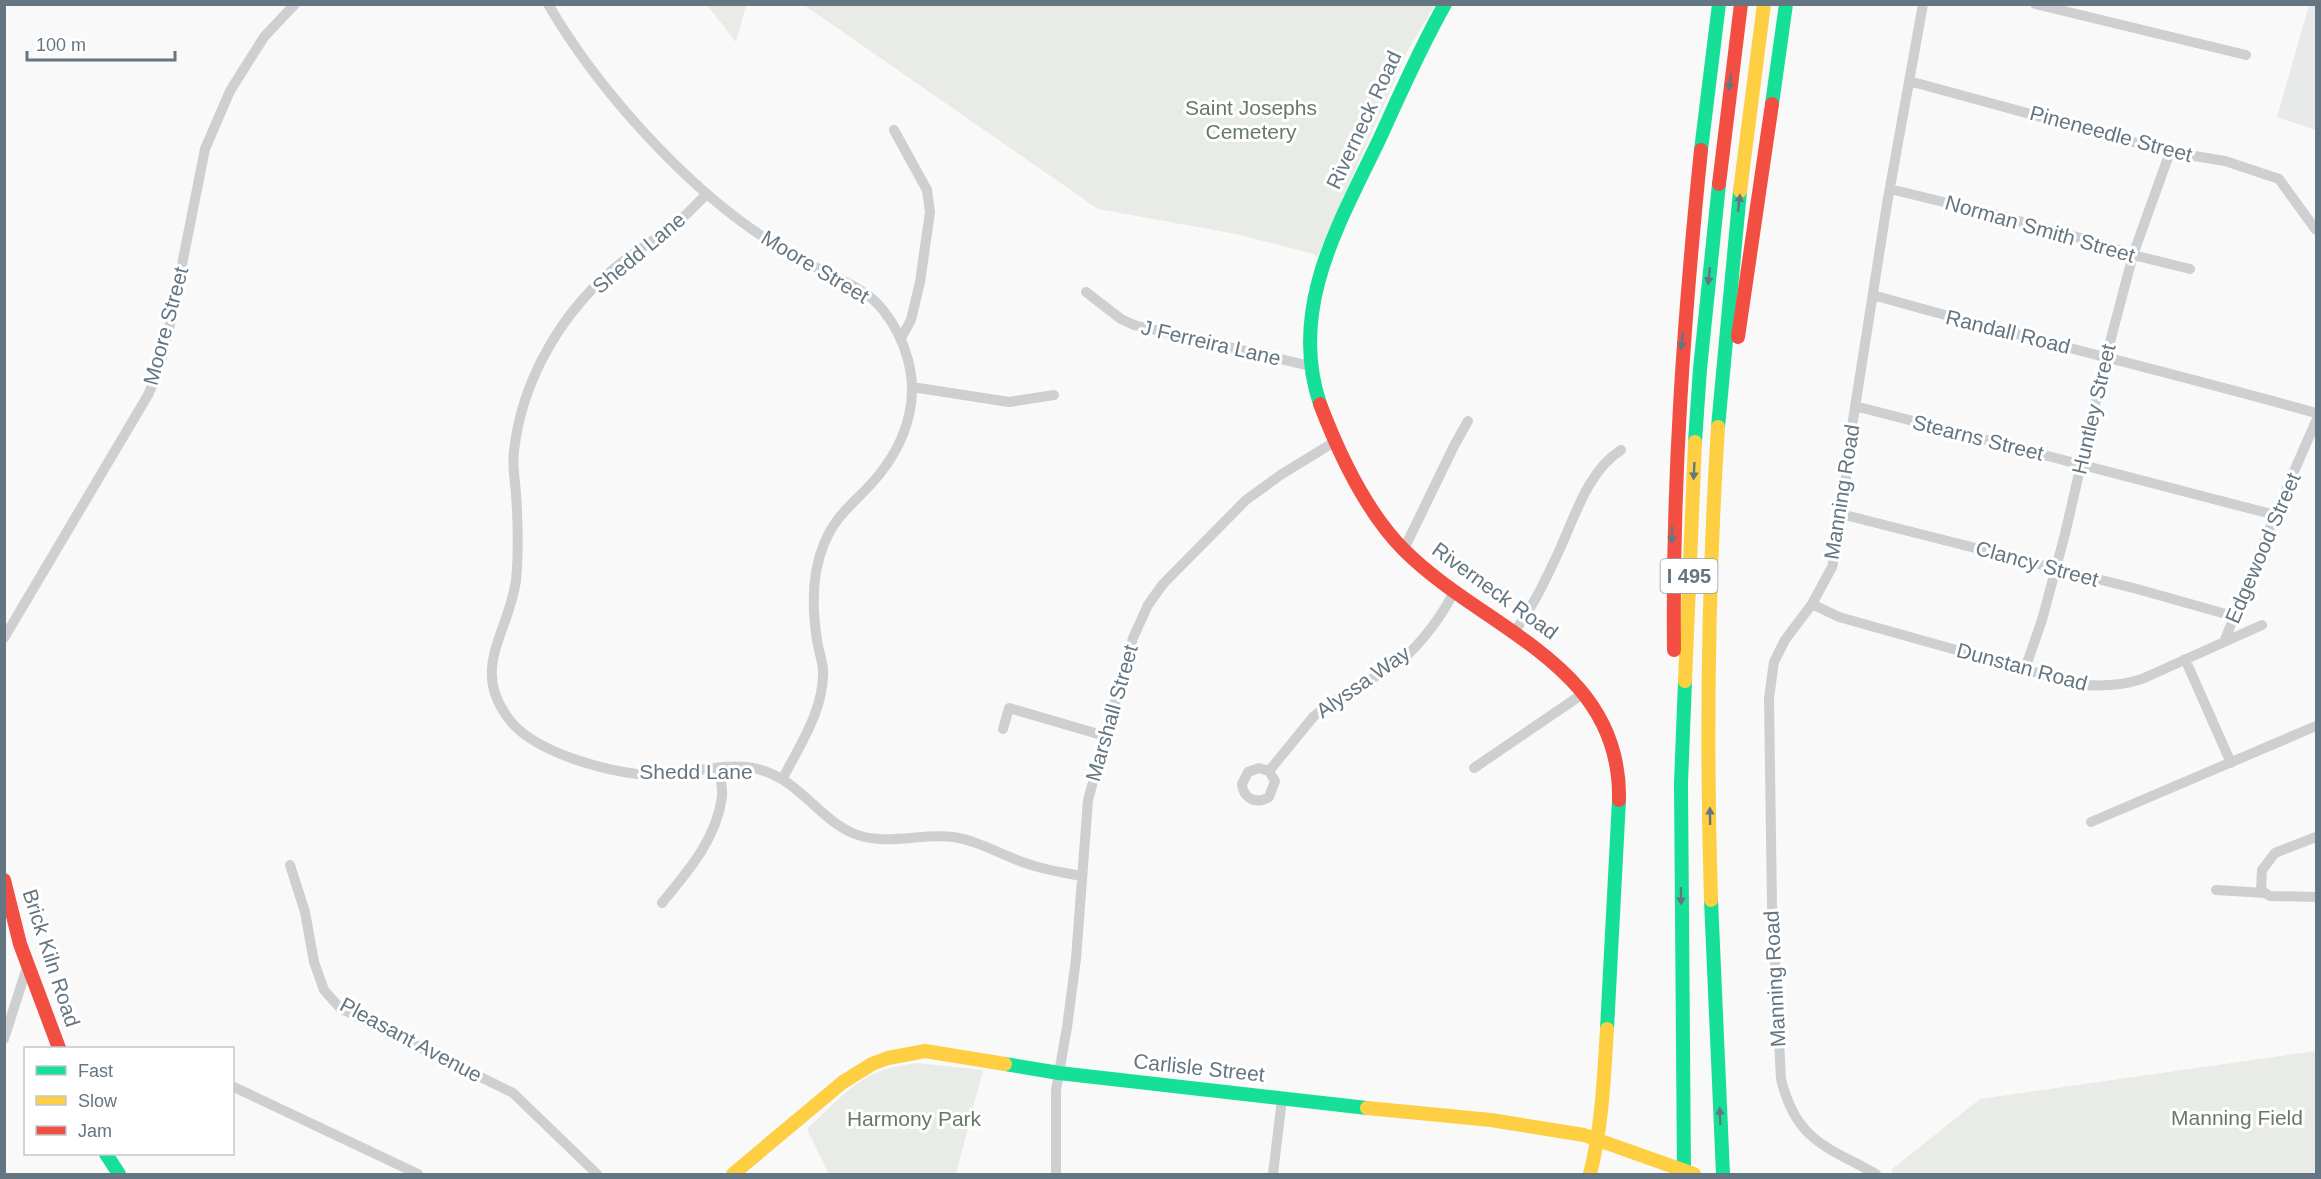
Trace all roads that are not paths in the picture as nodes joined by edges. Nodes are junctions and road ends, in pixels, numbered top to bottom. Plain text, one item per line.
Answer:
1 (295, 4) edge
2 (548, 4) edge
3 (1445, 4) edge
4 (1742, 4) edge
5 (1764, 4) edge
6 (1786, 4) edge
7 (1793, 4) edge
8 (1923, 4) edge
9 (2035, 4) edge
10 (1719, 7) edge
11 (1782, 32) junction
12 (2247, 55) dead end
13 (1909, 81) junction
14 (894, 130) dead end
15 (2170, 152) junction
16 (1890, 189) junction
17 (707, 194) junction
18 (2316, 230) edge
19 (2133, 255) junction
20 (2190, 269) dead end
21 (1086, 292) dead end
22 (1873, 295) junction
23 (901, 338) junction
24 (2106, 357) junction
25 (1310, 366) junction
26 (912, 387) junction
27 (1054, 395) dead end
28 (1855, 406) junction
29 (2316, 413) edge
30 (2316, 421) edge
31 (1468, 422) dead end
32 (1336, 441) junction
33 (1621, 450) dead end
34 (2081, 464) junction
35 (1714, 512) junction
36 (1841, 514) junction
37 (2275, 515) junction
38 (1404, 549) junction
39 (2056, 570) junction
40 (1454, 592) junction
41 (1812, 604) junction
42 (2233, 616) junction
43 (2262, 625) dead end
44 (1514, 632) junction
45 (4, 638) edge
46 (2224, 642) junction
47 (2185, 659) junction
48 (2025, 669) junction
49 (1584, 693) junction
50 (2316, 726) edge
51 (1003, 729) dead end
52 (1105, 736) junction
53 (2231, 763) junction
54 (1474, 768) dead end
55 (719, 769) junction
56 (1269, 771) dead end
57 (783, 778) junction
58 (2091, 822) dead end
59 (2316, 837) edge
60 (1680, 855) junction
61 (290, 865) dead end
62 (1082, 876) junction
63 (4, 880) edge
64 (2216, 890) dead end
65 (2265, 892) junction
66 (2316, 897) edge
67 (662, 903) dead end
68 (28, 964) junction
69 (4, 1039) edge
70 (58, 1047) edge
71 (1059, 1073) junction
72 (234, 1087) edge
73 (1282, 1099) junction
74 (1598, 1140) junction
75 (107, 1155) edge
76 (119, 1174) edge
77 (418, 1174) edge
78 (597, 1174) edge
79 (733, 1174) edge
80 (1056, 1174) edge
81 (1273, 1174) edge
82 (1590, 1174) edge
83 (1684, 1174) edge
84 (1695, 1174) edge
85 (1723, 1174) edge
86 (1876, 1174) edge

1 - 45 street, Moore Street
2 - 17 street, Moore Street
3 - 25 main road, Riverneck Road
4 -> 60 main road, I 495
35 -> 5 main road, I 495
6 - 11 main road
7 - 11 main road
8 - 13 street, Manning Road
9 - 12 street
10 -> 60 main road
11 - 35 main road
13 - 15 street, Pineneedle Street
13 - 16 street, Manning Road
14 - 23 street
15 - 18 street, Pineneedle Street
15 - 19 street, Huntley Street
16 - 19 street, Norman Smith Street
16 - 22 street, Manning Road
17 - 23 street, Moore Street
17 - 55 street, Shedd Lane
19 - 20 street, Norman Smith Street
19 - 24 street, Huntley Street
21 - 25 street, J Ferreira Lane
22 - 24 street, Randall Road
22 - 28 street, Manning Road
23 - 26 street, Moore Street
24 - 29 street, Randall Road
24 - 34 street, Huntley Street
25 - 32 main road, Riverneck Road
26 - 27 street
26 - 57 street, Moore Street
28 - 34 street, Stearns Street
28 - 36 street, Manning Road
30 - 37 street, Edgewood Street
31 - 38 street
32 - 38 main road, Riverneck Road
32 - 52 street, Marshall Street
33 - 44 street
34 - 37 street, Stearns Street
34 - 39 street, Huntley Street
85 -> 35 main road, I 495
36 - 39 street, Clancy Street
36 - 41 street, Manning Road
37 - 42 street, Edgewood Street
38 - 40 main road, Riverneck Road
39 - 42 street, Clancy Street
39 - 48 street, Huntley Street
40 - 44 main road, Riverneck Road
40 - 56 street, Alyssa Way
41 - 48 street, Dunstan Road
41 - 86 street, Manning Road
42 - 46 street, Edgewood Street
43 - 46 street, Dunstan Road
44 - 49 main road, Riverneck Road
46 - 47 street, Dunstan Road
47 - 48 street, Dunstan Road
47 - 53 street
49 - 54 street
49 - 74 main road, Riverneck Road
50 - 53 street
51 - 52 street
52 - 62 street, Marshall Street
53 - 58 street
55 - 57 street, Shedd Lane
55 - 67 street
57 - 62 street, Shedd Lane
59 - 65 street
60 -> 83 main road, I 495
61 - 78 street, Pleasant Avenue
62 - 71 street, Marshall Street
63 - 68 main road, Brick Kiln Road
64 - 65 street
65 - 66 street
68 - 69 street
68 - 70 main road, Brick Kiln Road
71 - 73 main road, Carlisle Street
71 - 79 main road, Carlisle Street
71 - 80 street, Marshall Street
72 - 77 street
73 - 74 main road, Carlisle Street
73 - 81 street
74 - 82 main road, Riverneck Road
74 - 84 main road, Carlisle Street
75 - 76 main road

